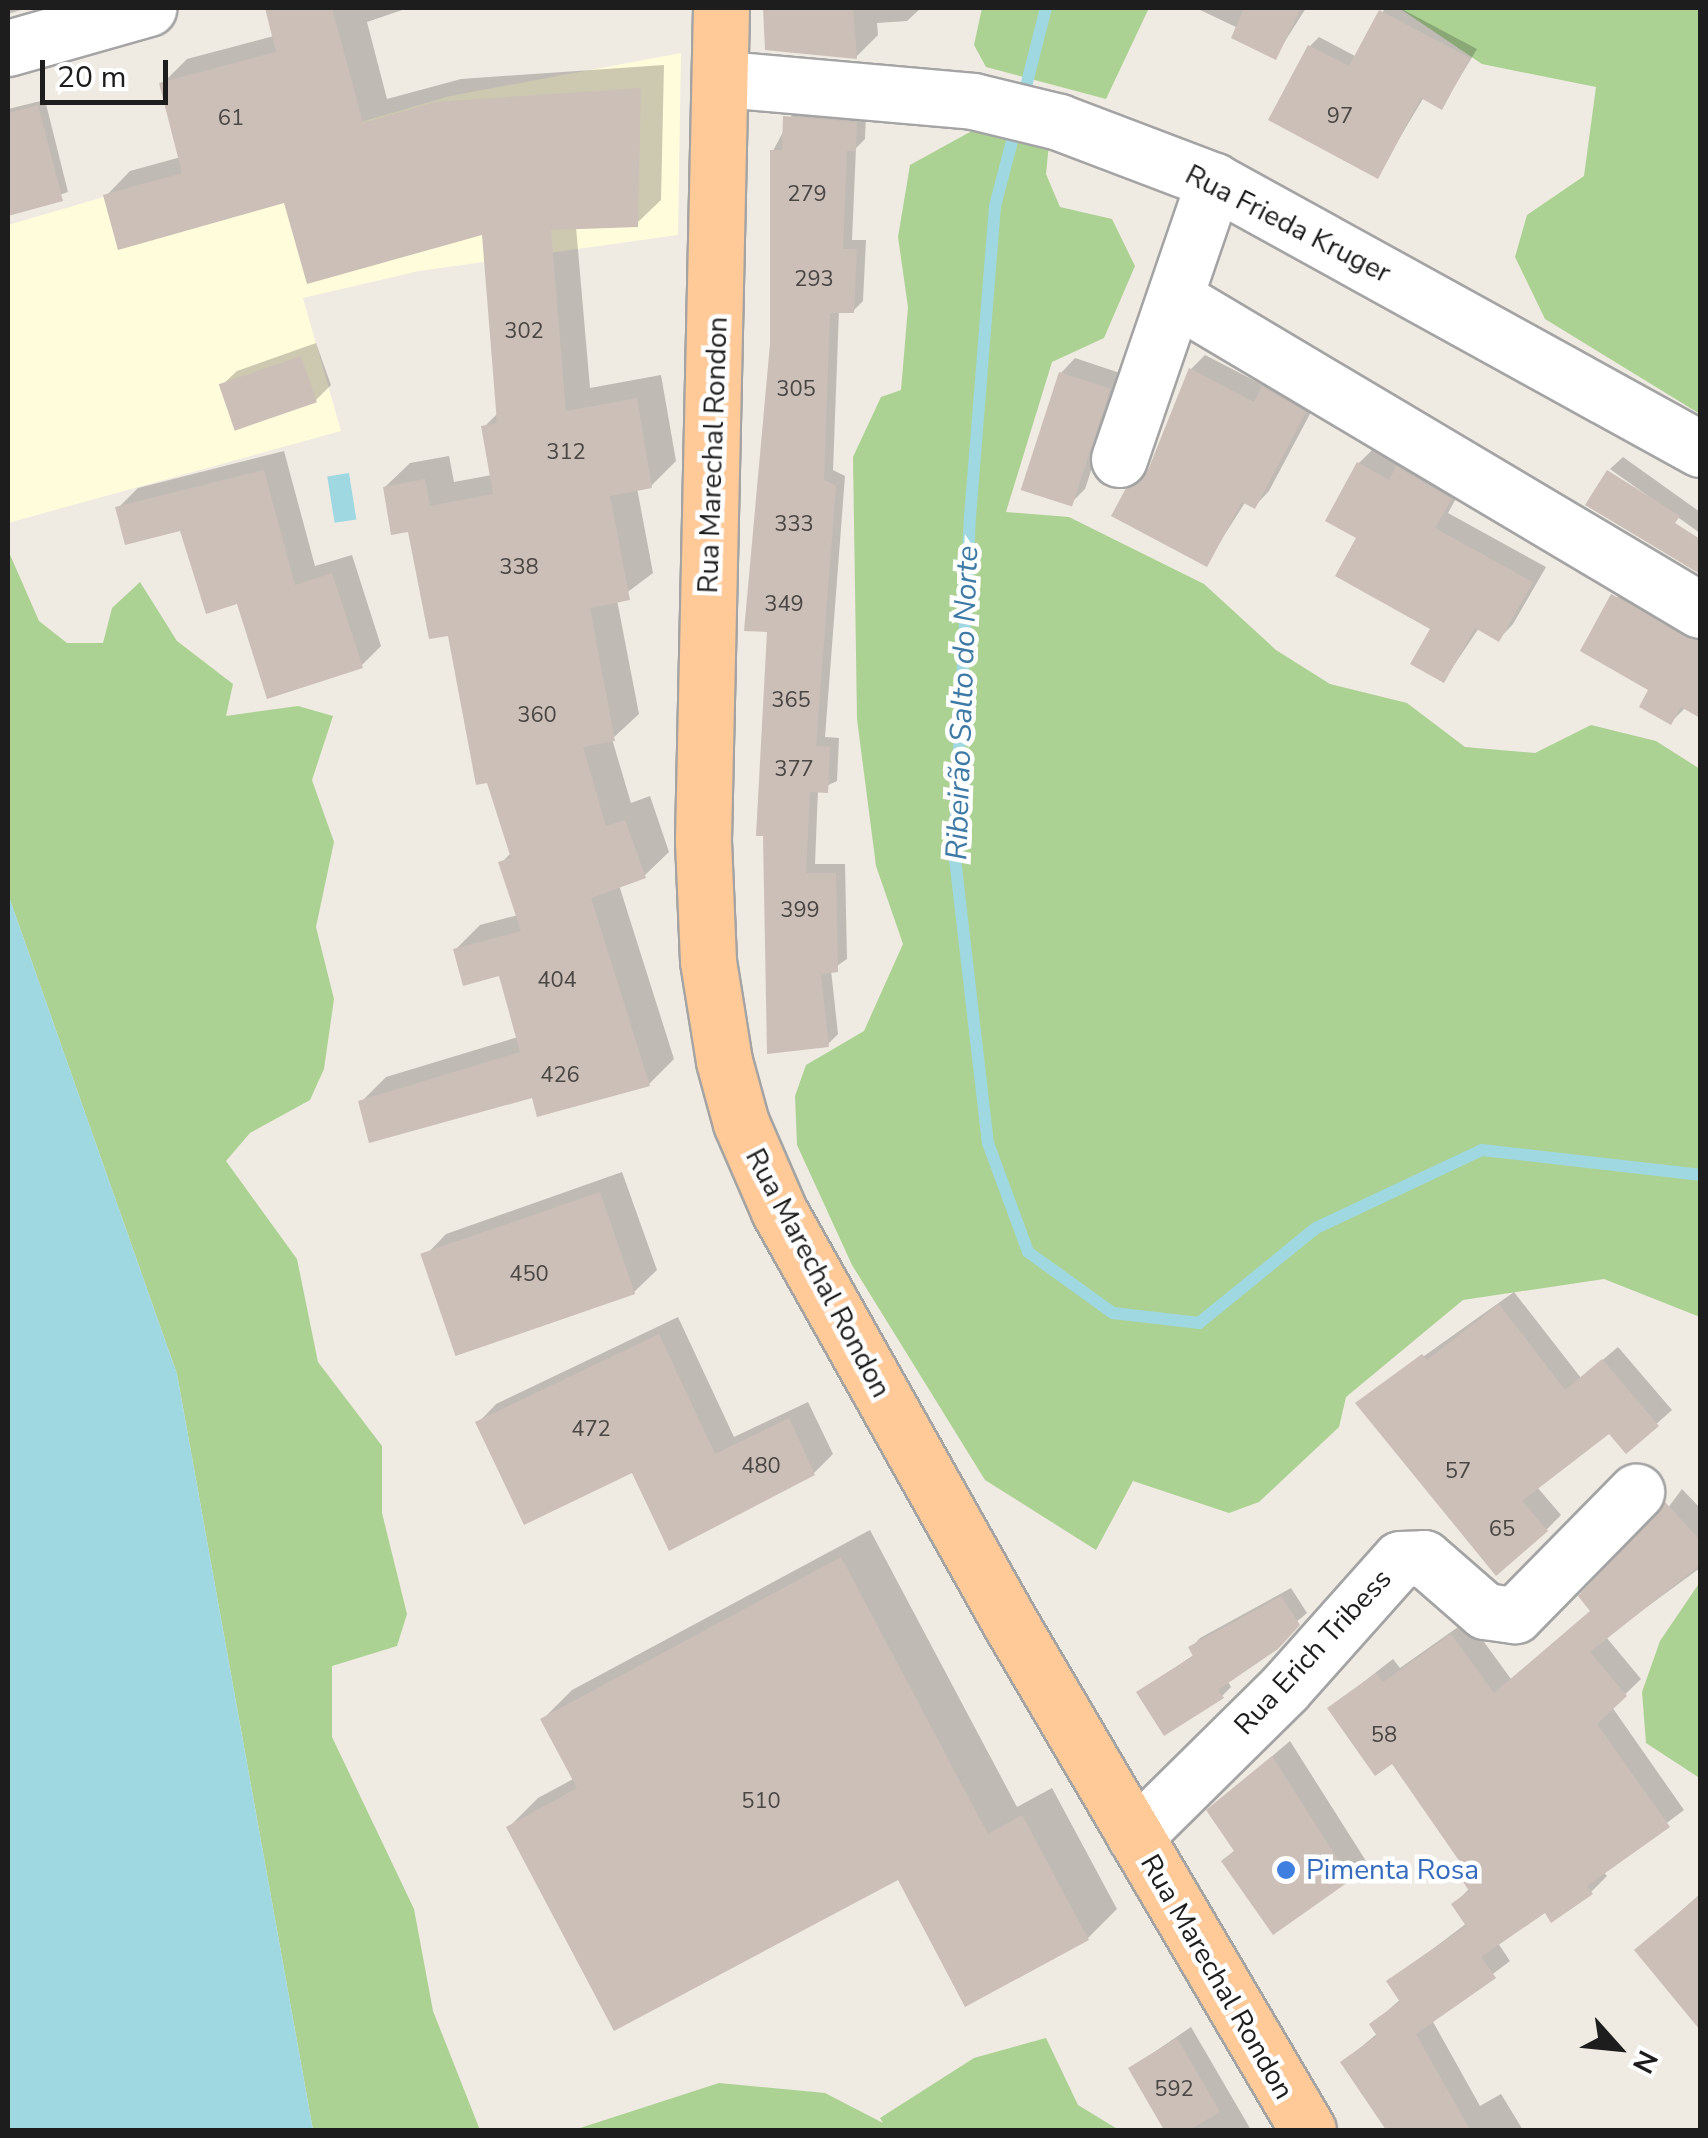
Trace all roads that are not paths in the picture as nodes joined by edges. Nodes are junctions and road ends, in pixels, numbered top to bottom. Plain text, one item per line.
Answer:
1 (148, 8) edge
2 (722, 8) edge
3 (8, 48) edge
4 (724, 79) junction
5 (1214, 181) junction
6 (1177, 299) junction
7 (1700, 449) edge
8 (1120, 459) dead end
9 (1700, 610) edge
10 (1636, 1492) dead end
11 (1135, 1836) junction
12 (1308, 2130) edge

1 - 3 street
2 - 4 main road, Rua Marechal Rondon
4 - 5 street, Rua Frieda Kruger
4 - 11 main road, Rua Marechal Rondon
5 - 6 street
5 - 7 street, Rua Frieda Kruger
6 - 8 street
6 - 9 street
10 - 11 street, Rua Erich Tribess
11 - 12 main road, Rua Marechal Rondon

